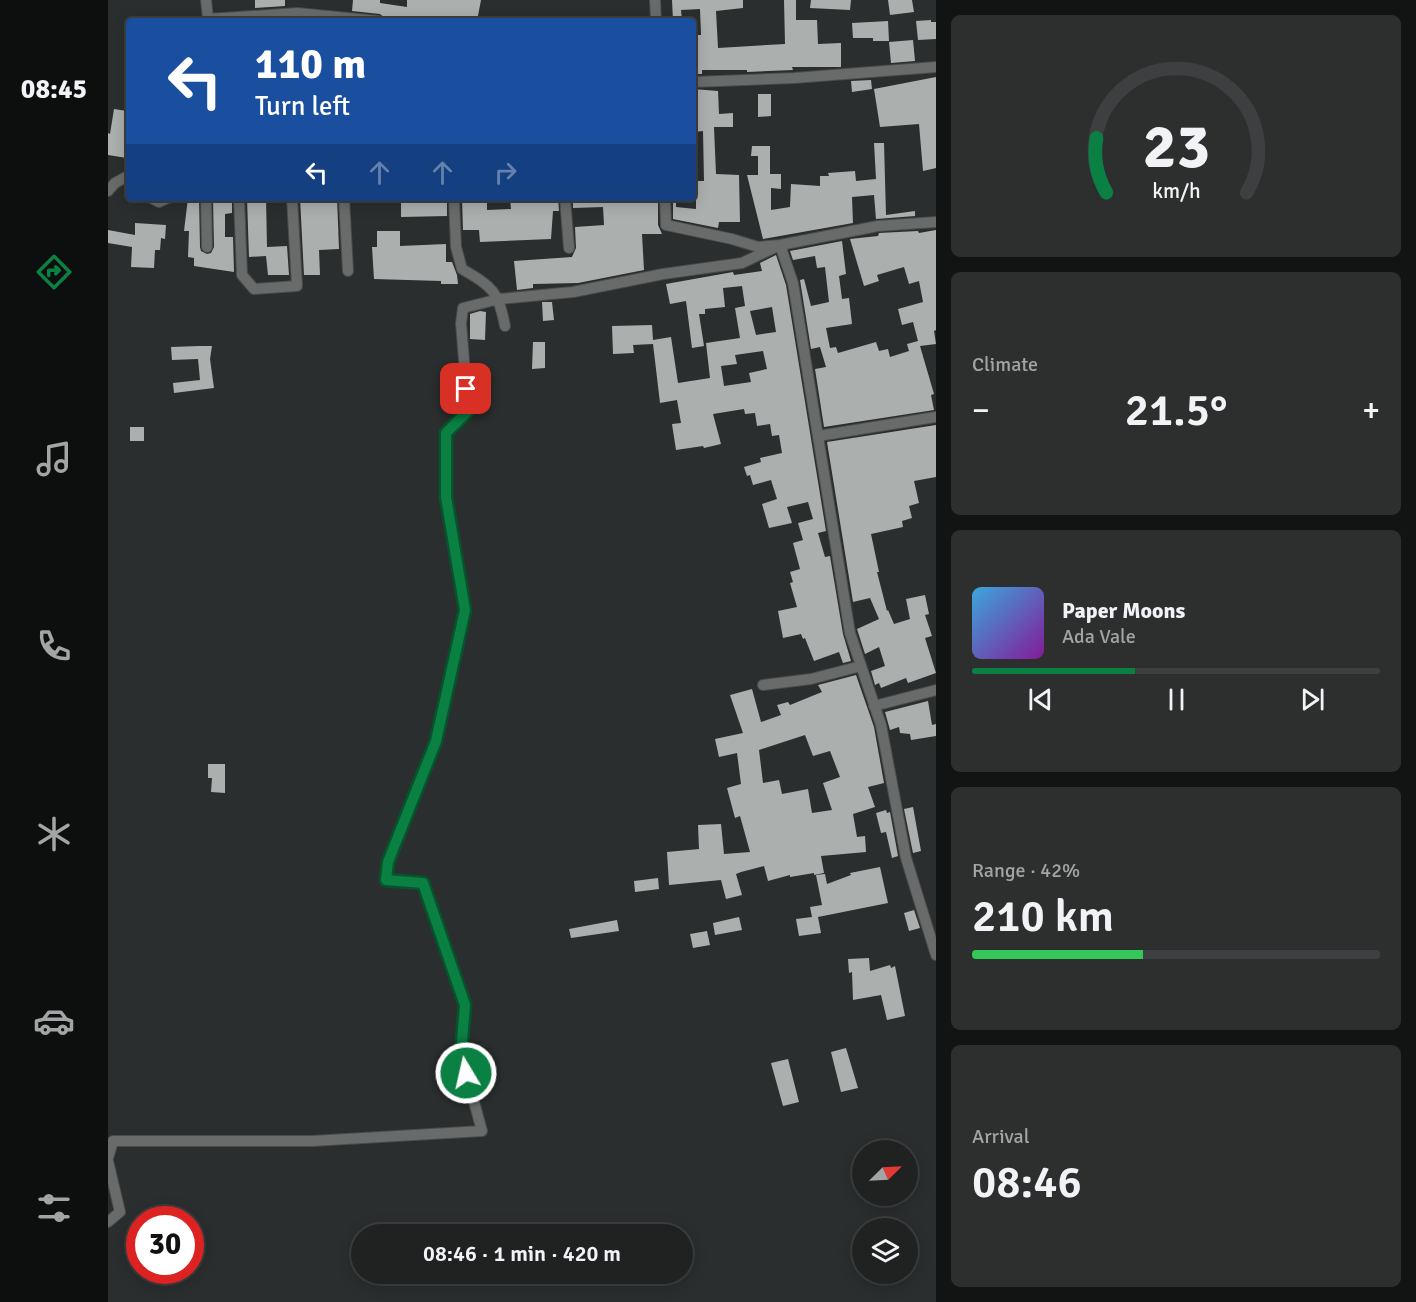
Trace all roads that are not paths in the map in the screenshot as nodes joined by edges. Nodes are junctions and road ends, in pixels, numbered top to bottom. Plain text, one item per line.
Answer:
1 (206, 0) edge
2 (655, 0) edge
3 (296, 17) edge
4 (208, 18) edge
5 (252, 18) edge
6 (317, 18) edge
7 (656, 18) edge
8 (936, 67) edge
9 (696, 82) edge
10 (126, 177) edge
11 (108, 192) edge
12 (206, 201) edge
13 (239, 201) edge
14 (292, 201) edge
15 (344, 201) edge
16 (454, 201) edge
17 (565, 201) edge
18 (664, 201) edge
19 (936, 222) edge
20 (780, 245) junction
21 (207, 247) dead end
22 (569, 248) dead end
23 (348, 271) dead end
24 (500, 299) junction
25 (505, 326) dead end
26 (936, 417) edge
27 (818, 436) junction
28 (861, 666) junction
29 (762, 685) dead end
30 (936, 690) edge
31 (874, 706) junction
32 (936, 955) edge
33 (108, 1160) edge
34 (108, 1222) edge

1 - 4 street
2 - 7 street
3 - 5 street
3 - 6 street
8 - 9 street
10 - 11 street
12 - 21 street
13 - 14 street
15 - 23 street
16 - 24 street
17 - 22 street
18 - 20 street
19 - 20 street
20 - 24 street
20 - 27 street
24 - 25 street
24 - 33 street
26 - 27 street
27 - 28 street
28 - 29 street
28 - 31 street
30 - 31 street
31 - 32 street
33 - 34 street

